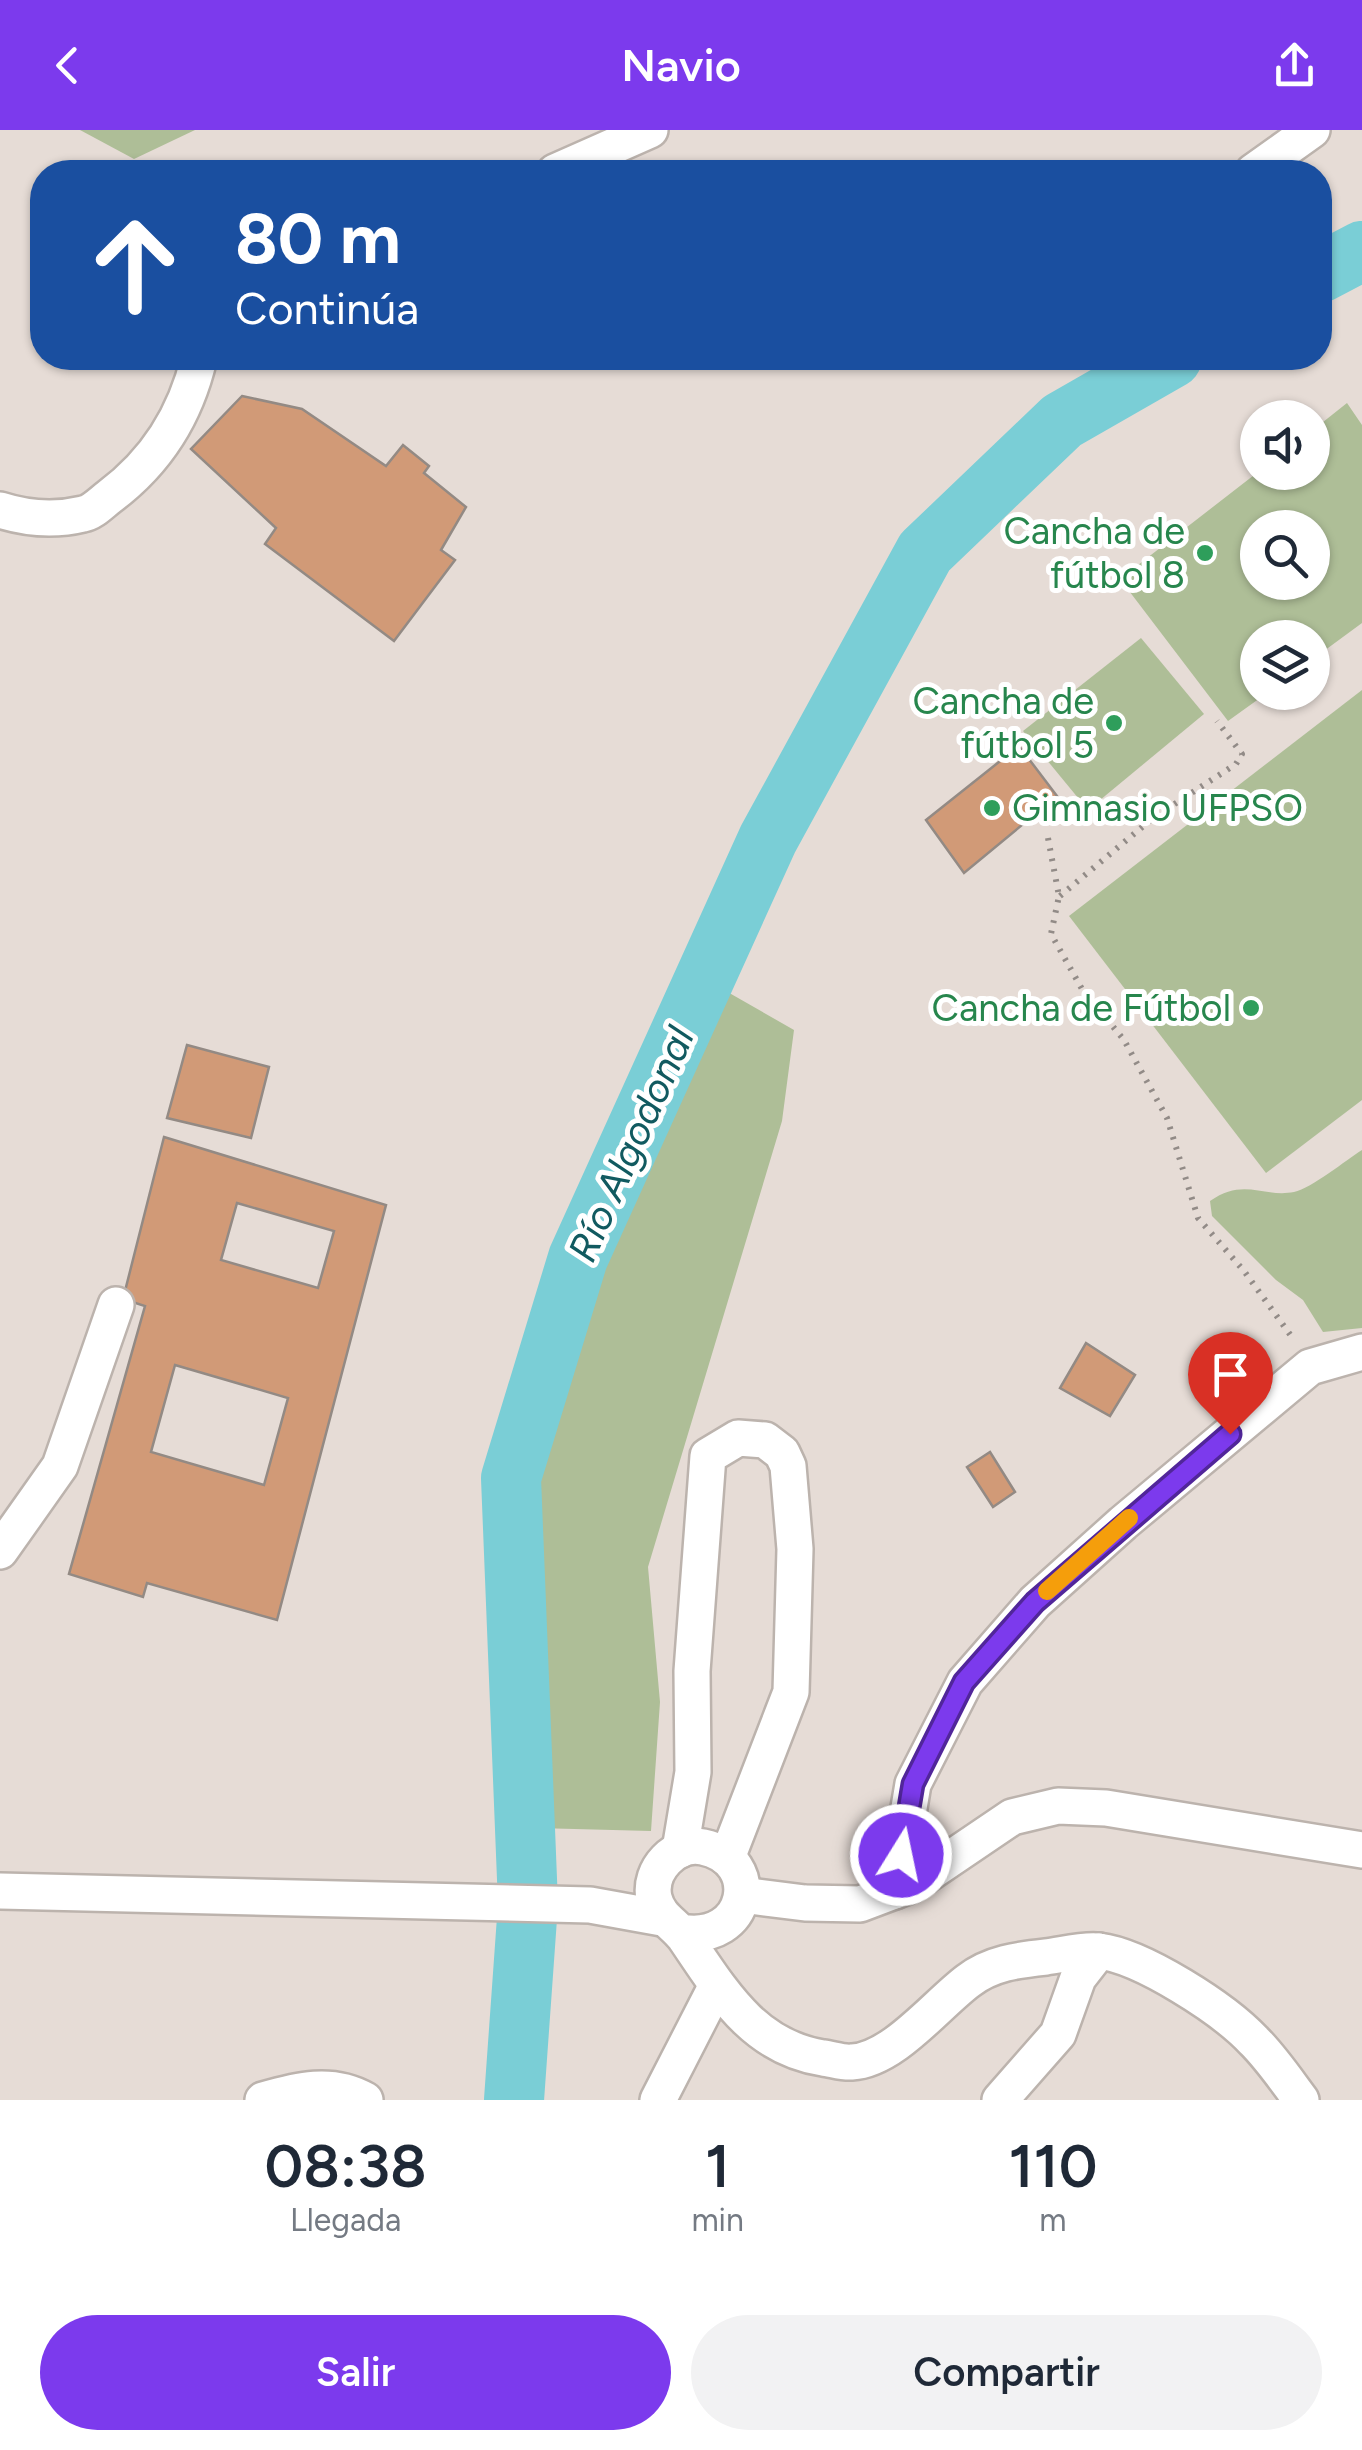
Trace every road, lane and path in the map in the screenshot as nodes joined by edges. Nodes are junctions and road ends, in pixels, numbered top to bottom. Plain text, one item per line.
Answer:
1 (650, 130) edge
2 (1312, 130) edge
3 (582, 160) edge
4 (1270, 160) edge
5 (196, 370) edge
6 (0, 510) edge
7 (1217, 720) dead end
8 (1048, 838) dead end
9 (1058, 896) junction
10 (116, 1305) dead end
11 (1362, 1352) edge
12 (1310, 1367) junction
13 (0, 1551) edge
14 (680, 1850) junction
15 (1362, 1850) edge
16 (727, 1858) junction
17 (895, 1891) junction
18 (0, 1892) edge
19 (742, 1896) junction
20 (671, 1925) junction
21 (1099, 1951) junction
22 (717, 1986) junction
23 (263, 2100) edge
24 (365, 2100) edge
25 (658, 2100) edge
26 (1000, 2100) edge
27 (1302, 2100) edge

1 - 3 street
2 - 4 street
5 - 6 street
7 - 9 path
8 - 9 path
9 - 12 path
10 - 13 street
11 - 12 street
12 - 17 street
14 - 16 street
14 - 16 street
14 - 20 street
15 - 17 street
16 - 19 street
17 - 19 street
18 - 20 street
19 - 20 street
20 - 22 street
21 - 22 street
21 - 26 street
21 - 27 street
22 - 25 street
23 - 24 street

